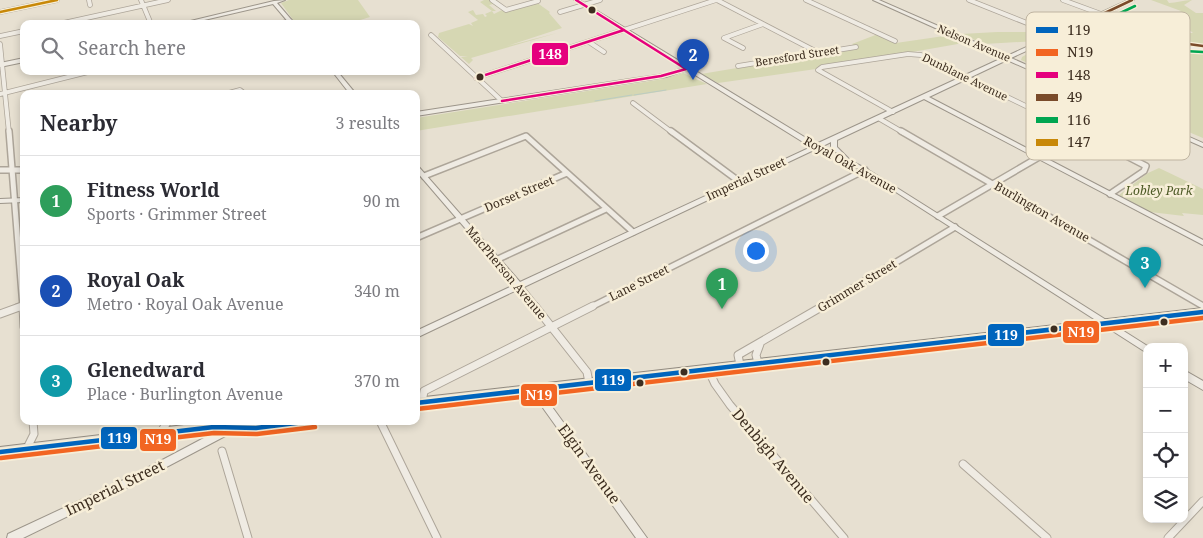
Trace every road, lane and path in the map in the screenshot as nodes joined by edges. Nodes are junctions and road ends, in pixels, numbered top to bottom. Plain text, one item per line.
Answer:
1 (56, 0) edge
2 (141, 0) edge
3 (168, 0) edge
4 (283, 0) edge
5 (492, 0) edge
6 (576, 0) edge
7 (600, 0) edge
8 (716, 0) edge
9 (806, 0) edge
10 (875, 0) edge
11 (969, 0) edge
12 (1062, 0) edge
13 (1132, 0) edge
14 (538, 1) edge
15 (274, 2) junction
16 (143, 5) junction
17 (584, 5) junction
18 (0, 12) edge
19 (560, 12) dead end
20 (1095, 12) edge
21 (1105, 12) edge
22 (76, 20) edge
23 (149, 20) edge
24 (197, 20) edge
25 (290, 20) edge
26 (763, 24) junction
27 (1026, 24) edge
28 (624, 30) junction
29 (20, 32) edge
30 (431, 35) dead end
31 (0, 36) edge
32 (895, 41) dead end
33 (589, 42) junction
34 (0, 44) edge
35 (1190, 45) edge
36 (1190, 46) edge
37 (856, 47) dead end
38 (1203, 47) edge
39 (744, 48) dead end
40 (1026, 50) edge
41 (604, 52) dead end
42 (820, 53) junction
43 (918, 54) joint
44 (1009, 58) junction
45 (20, 61) edge
46 (1, 65) edge
47 (1026, 65) edge
48 (738, 66) dead end
49 (686, 69) junction
50 (76, 75) edge
51 (337, 75) edge
52 (476, 78) junction
53 (967, 78) junction
54 (350, 90) edge
55 (2, 94) edge
56 (925, 97) junction
57 (502, 101) junction
58 (633, 102) dead end
59 (1026, 106) edge
60 (893, 112) junction
61 (420, 113) edge
62 (880, 119) junction
63 (1190, 135) edge
64 (1190, 139) edge
65 (834, 140) junction
66 (1203, 140) edge
67 (1203, 145) edge
68 (817, 148) junction
69 (1026, 150) edge
70 (1034, 160) edge
71 (1045, 160) edge
72 (1137, 160) edge
73 (847, 161) junction
74 (0, 170) edge
75 (12, 170) junction
76 (20, 170) edge
77 (865, 170) junction
78 (420, 172) edge
79 (567, 173) junction
80 (424, 176) junction
81 (740, 182) junction
82 (993, 184) junction
83 (1110, 194) junction
84 (20, 200) edge
85 (0, 201) edge
86 (606, 209) junction
87 (938, 216) junction
88 (461, 219) junction
89 (954, 227) junction
90 (633, 232) junction
91 (420, 236) edge
92 (1203, 243) edge
93 (496, 260) junction
94 (520, 287) junction
95 (1203, 306) edge
96 (20, 307) edge
97 (1203, 312) edge
98 (0, 314) edge
99 (1103, 323) junction
100 (552, 328) junction
101 (420, 332) edge
102 (760, 344) junction
103 (1143, 348) edge
104 (758, 363) junction
105 (740, 365) junction
106 (708, 369) junction
107 (1188, 377) edge
108 (589, 383) junction
109 (1203, 386) edge
110 (544, 388) junction
111 (420, 401) edge
112 (420, 403) edge
113 (33, 425) edge
114 (166, 425) edge
115 (188, 425) edge
116 (234, 425) edge
117 (281, 425) edge
118 (382, 425) edge
119 (193, 430) junction
120 (160, 434) junction
121 (27, 448) junction
122 (222, 451) dead end
123 (0, 452) edge
124 (963, 464) dead end
125 (1203, 502) edge
126 (12, 538) edge
127 (248, 538) edge
128 (437, 538) edge
129 (642, 538) edge
130 (844, 538) edge
131 (1047, 538) edge
132 (1168, 538) edge

1 - 18 street
2 - 16 street
3 - 16 street
4 - 15 street
5 - 14 street
6 - 17 street, Royal Oak Avenue
7 - 17 street
8 - 26 street
8 - 28 street
9 - 32 street
10 - 44 street, Nelson Avenue
11 - 27 street
12 - 20 street
13 - 21 street, Imperial Street
15 - 24 street
15 - 25 street
16 - 22 street
16 - 23 street
17 - 19 street
17 - 28 street, Royal Oak Avenue
26 - 39 street
26 - 42 street
28 - 33 street
28 - 49 street, Royal Oak Avenue
29 - 31 street
30 - 52 street
33 - 41 street
33 - 52 street
34 - 46 street
35 - 38 street
36 - 38 street
37 - 42 street, Beresford Street
40 - 44 street, Imperial Street
42 - 48 street, Beresford Street
43 - 53 street, Dunblane Avenue
43 - 60 street, Beresford Street
44 - 47 street, Nelson Avenue
44 - 53 street, Imperial Street
45 - 46 street
46 - 55 street
49 - 57 street
49 - 68 street, Royal Oak Avenue
50 - 55 street
51 - 54 street
52 - 57 street
53 - 56 street, Imperial Street
53 - 59 street, Dunblane Avenue
55 - 75 street
56 - 60 street, Imperial Street
56 - 69 street
57 - 61 street
58 - 81 street
60 - 62 street, Imperial Street
62 - 65 street, Imperial Street
62 - 82 street, Burlington Avenue
63 - 66 street, Nelson Avenue
64 - 67 street, Nelson Avenue
65 - 68 street, Imperial Street
65 - 73 street
68 - 73 street, Royal Oak Avenue
68 - 81 street, Imperial Street
70 - 82 street
71 - 83 street
72 - 83 street, Dunblane Avenue
73 - 77 street, Royal Oak Avenue
74 - 75 street
75 - 76 street
75 - 84 street
77 - 87 street, Royal Oak Avenue
77 - 100 street, Lane Street
78 - 80 street, MacPherson Avenue
79 - 80 street
79 - 86 street
79 - 88 street, Dorset Street
80 - 88 street, MacPherson Avenue
81 - 90 street, Imperial Street
82 - 87 street
82 - 95 street, Burlington Avenue
83 - 92 street
84 - 85 street
86 - 90 street
86 - 93 street
87 - 89 street, Royal Oak Avenue
88 - 91 street, Dorset Street
88 - 93 street, MacPherson Avenue
89 - 99 street, Royal Oak Avenue
89 - 102 street, Grimmer Street
90 - 94 street, Imperial Street
93 - 94 street, MacPherson Avenue
94 - 100 street, MacPherson Avenue
94 - 101 street, Imperial Street
96 - 98 street
97 - 99 main road
99 - 103 street, Royal Oak Avenue
99 - 104 main road
100 - 108 street, MacPherson Avenue
100 - 111 street, Lane Street
102 - 104 street
102 - 105 street, Grimmer Street
104 - 105 main road
105 - 106 main road
106 - 108 main road
106 - 130 street, Denbigh Avenue
107 - 109 street
108 - 110 main road
110 - 112 main road
110 - 129 street, Elgin Avenue
113 - 121 street
114 - 120 street
115 - 119 street
116 - 117 main road
116 - 119 main road
116 - 126 street, Imperial Street
118 - 128 street
119 - 120 main road
120 - 121 main road
121 - 123 main road
122 - 127 street
124 - 131 street
125 - 132 street

